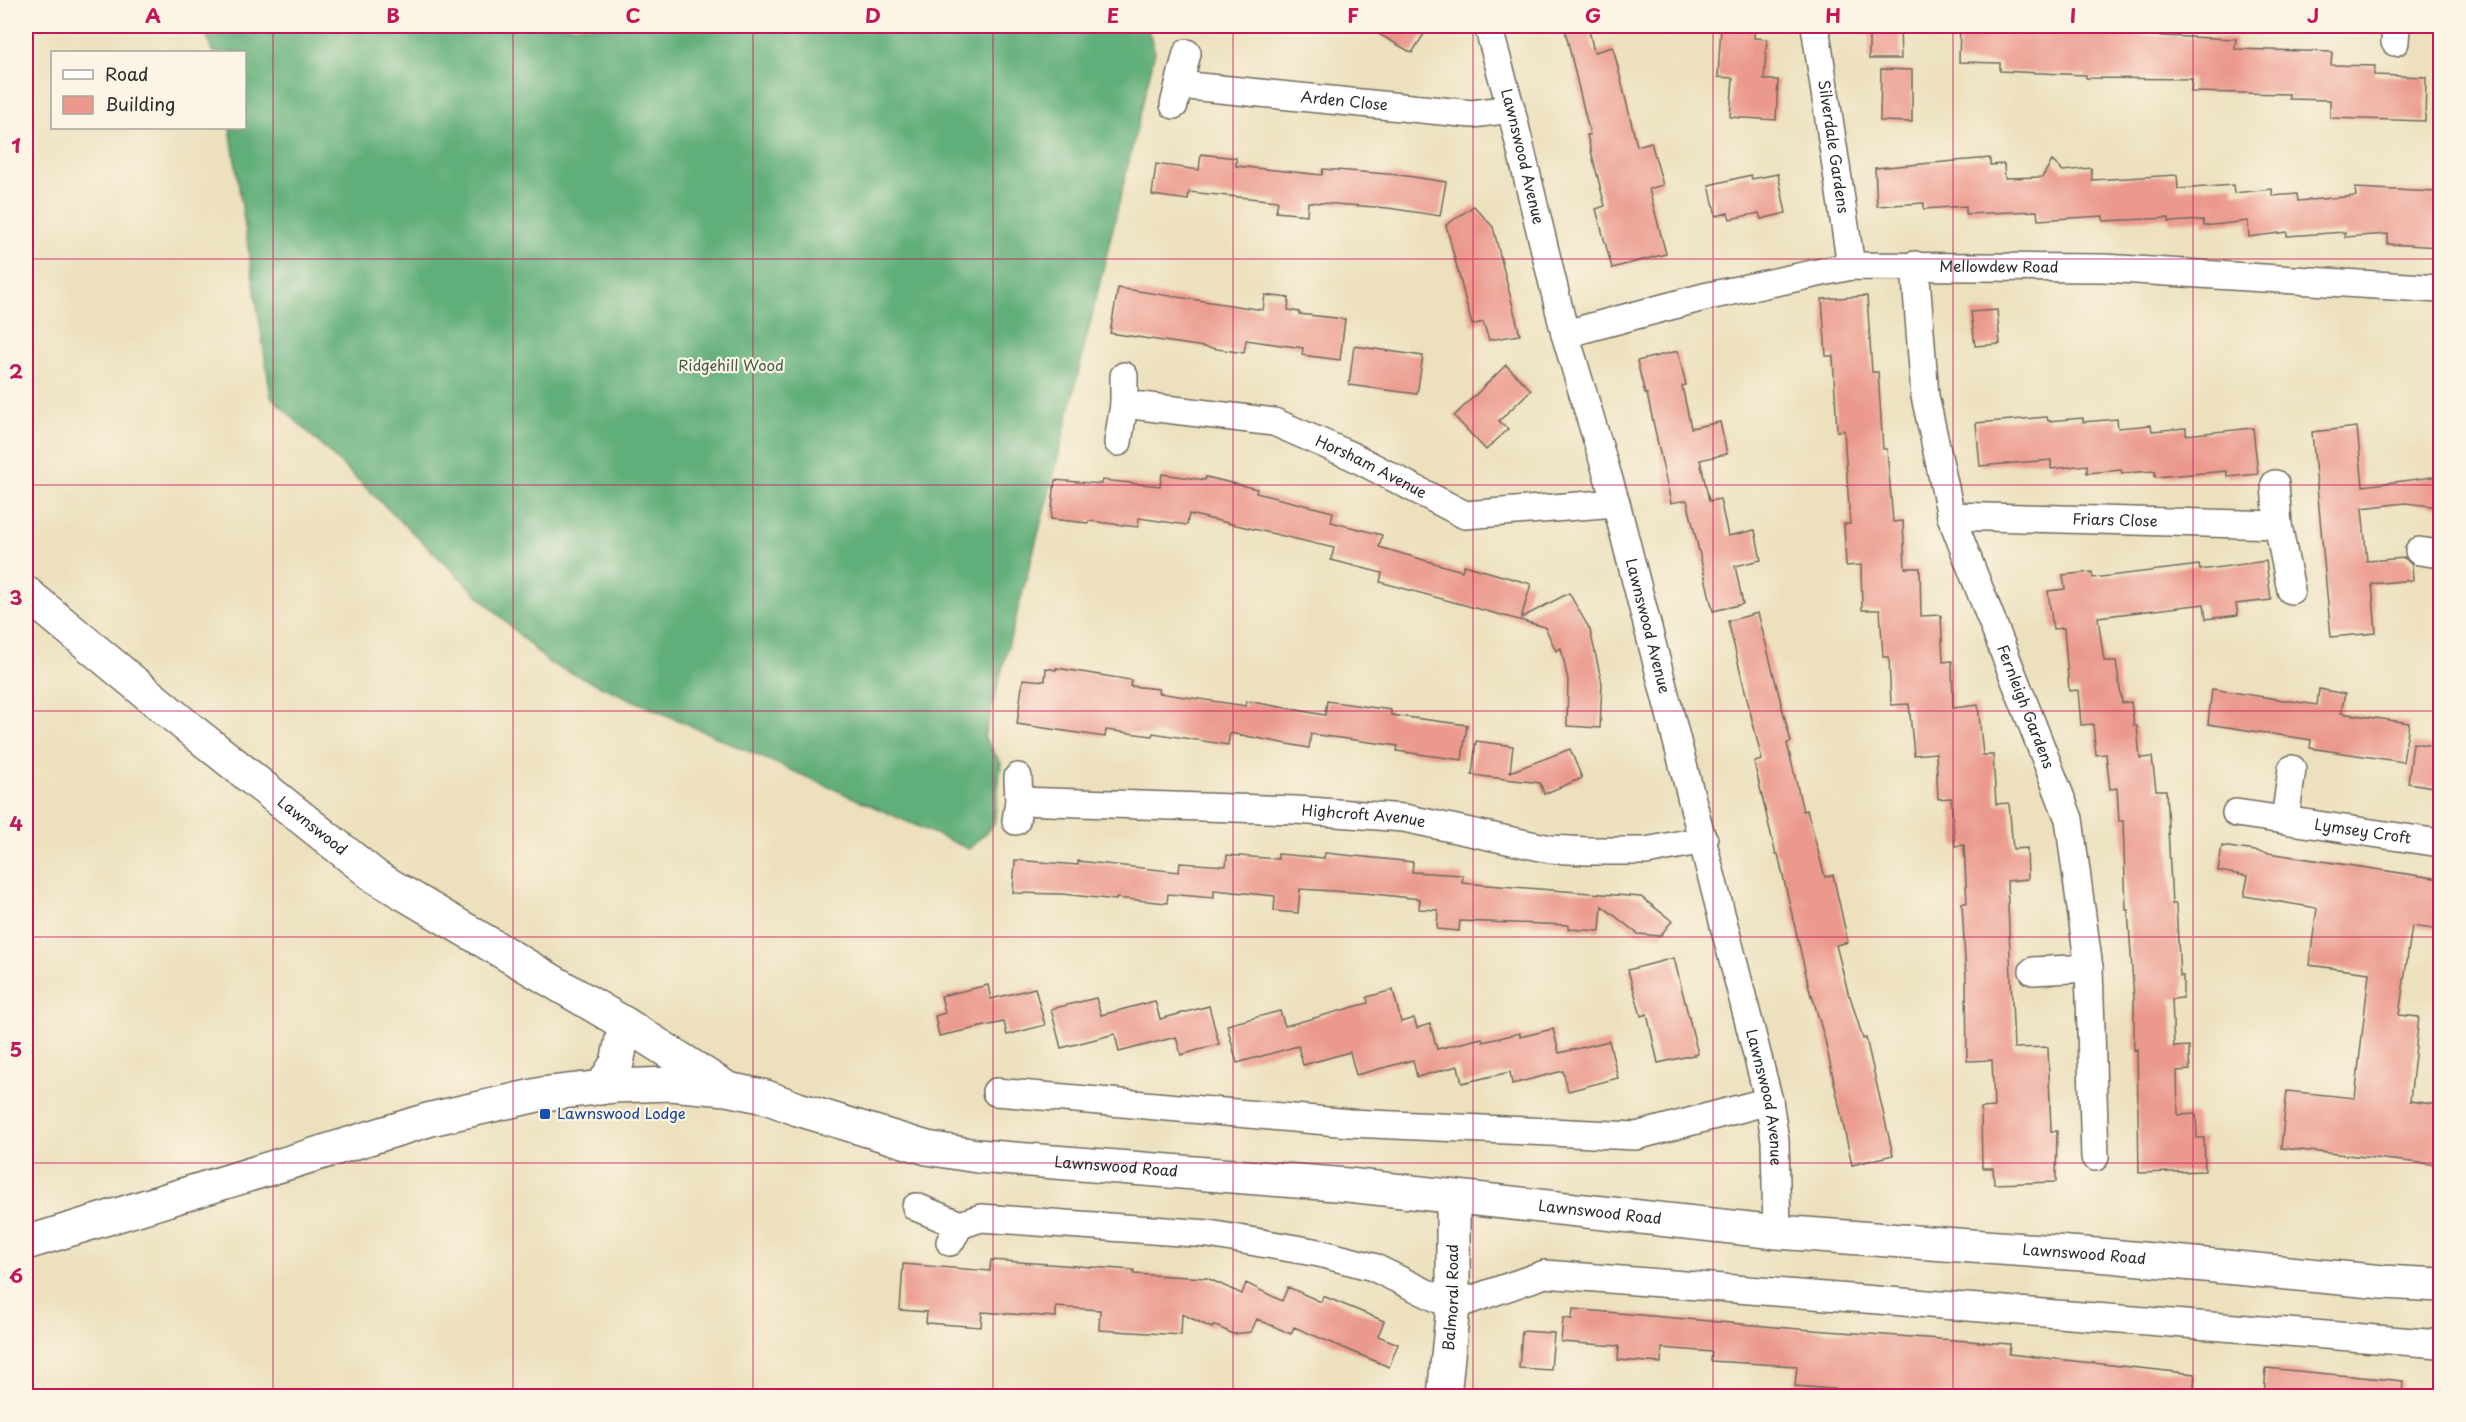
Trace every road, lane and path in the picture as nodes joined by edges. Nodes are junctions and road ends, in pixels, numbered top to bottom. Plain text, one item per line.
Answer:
1 (1488, 26) edge
2 (1815, 26) edge
3 (1187, 53) dead end
4 (1511, 109) junction
5 (1915, 265) junction
6 (1851, 266) junction
7 (2440, 289) edge
8 (1565, 334) junction
9 (1124, 376) dead end
10 (1124, 404) junction
11 (1118, 442) dead end
12 (2275, 484) dead end
13 (1616, 503) junction
14 (1952, 516) junction
15 (2278, 525) junction
16 (2291, 590) dead end
17 (26, 593) edge
18 (2292, 769) dead end
19 (1018, 800) dead end
20 (2236, 813) dead end
21 (2285, 820) junction
22 (1704, 840) junction
23 (2440, 843) edge
24 (2089, 968) junction
25 (2032, 971) dead end
26 (624, 1024) junction
27 (601, 1088) junction
28 (727, 1089) junction
29 (996, 1092) dead end
30 (766, 1097) joint
31 (1768, 1101) junction
32 (2095, 1157) dead end
33 (1453, 1198) junction
34 (916, 1207) dead end
35 (1777, 1232) junction
36 (26, 1243) edge
37 (2440, 1286) edge
38 (1453, 1306) junction
39 (2440, 1344) edge
40 (1444, 1396) edge

1 - 4 street, Lawnswood Avenue
2 - 6 street, Silverdale Gardens
3 - 4 street, Arden Close
4 - 8 street, Lawnswood Avenue
5 - 6 street, Mellowdew Road
5 - 7 street, Mellowdew Road
5 - 14 street, Fernleigh Gardens
6 - 8 street, Mellowdew Road
8 - 13 street, Lawnswood Avenue
9 - 10 street
10 - 11 street
10 - 13 street, Horsham Avenue
12 - 15 street
13 - 22 street, Lawnswood Avenue
14 - 15 street, Friars Close
14 - 24 street, Fernleigh Gardens
15 - 16 street
17 - 26 street, Lawnswood
18 - 21 street
19 - 22 street, Highcroft Avenue
20 - 21 street, Lymsey Croft
21 - 23 street, Lymsey Croft
22 - 31 street, Lawnswood Avenue
24 - 25 street
24 - 32 street, Fernleigh Gardens
26 - 27 street
26 - 28 street, Lawnswood
27 - 28 street, Lawnswood
27 - 36 street, Lawnswood
28 - 30 street, Lawnswood
29 - 31 street
30 - 33 street, Lawnswood Road
31 - 35 street, Lawnswood Avenue
33 - 35 street, Lawnswood Road
33 - 38 street, Balmoral Road
34 - 38 street
35 - 37 street, Lawnswood Road
38 - 39 street
38 - 40 street, Balmoral Road

